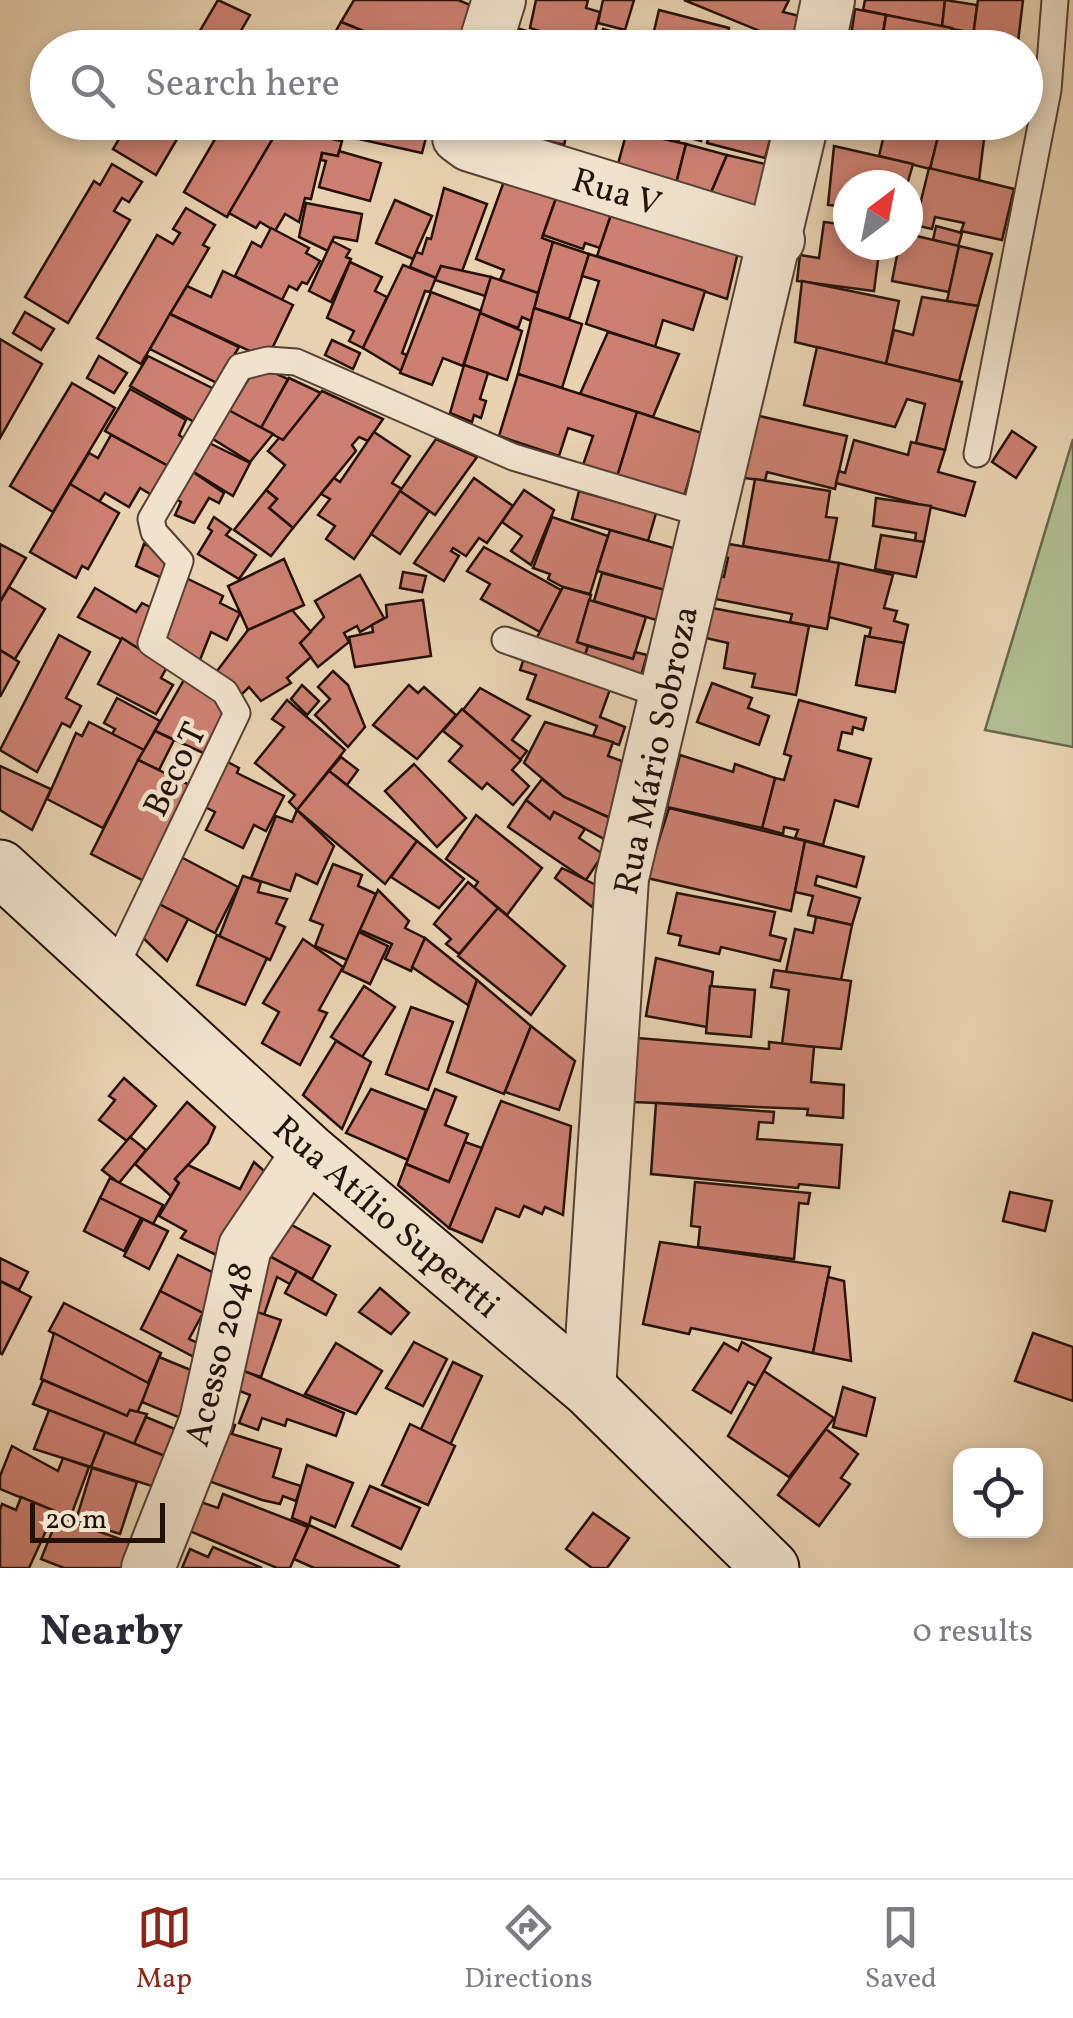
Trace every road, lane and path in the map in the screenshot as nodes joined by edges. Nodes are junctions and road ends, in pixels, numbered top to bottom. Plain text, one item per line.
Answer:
1 (498, 0) edge
2 (828, 0) edge
3 (1055, 0) edge
4 (489, 30) edge
5 (822, 30) edge
6 (1043, 116) edge
7 (467, 140) edge
8 (798, 140) edge
9 (1038, 140) edge
10 (778, 240) junction
11 (977, 454) dead end
12 (707, 516) junction
13 (506, 640) dead end
14 (665, 696) junction
15 (0, 868) edge
16 (114, 970) junction
17 (309, 1152) junction
18 (589, 1389) junction
19 (148, 1568) edge
20 (771, 1568) edge

1 - 4 street
2 - 5 street
3 - 6 lane
7 - 10 street, Rua V
8 - 10 street, Rua Mário Sobroza
9 - 11 lane
10 - 12 street, Rua Mário Sobroza
12 - 14 street, Rua Mário Sobroza
12 - 16 lane, Beco T
13 - 14 lane
14 - 18 street, Rua Mário Sobroza
15 - 16 street, Rua Atílio Supertti
16 - 17 street, Rua Atílio Supertti
17 - 18 street, Rua Atílio Supertti
17 - 19 street, Acesso 2048
18 - 20 street, Rua Atílio Supertti

